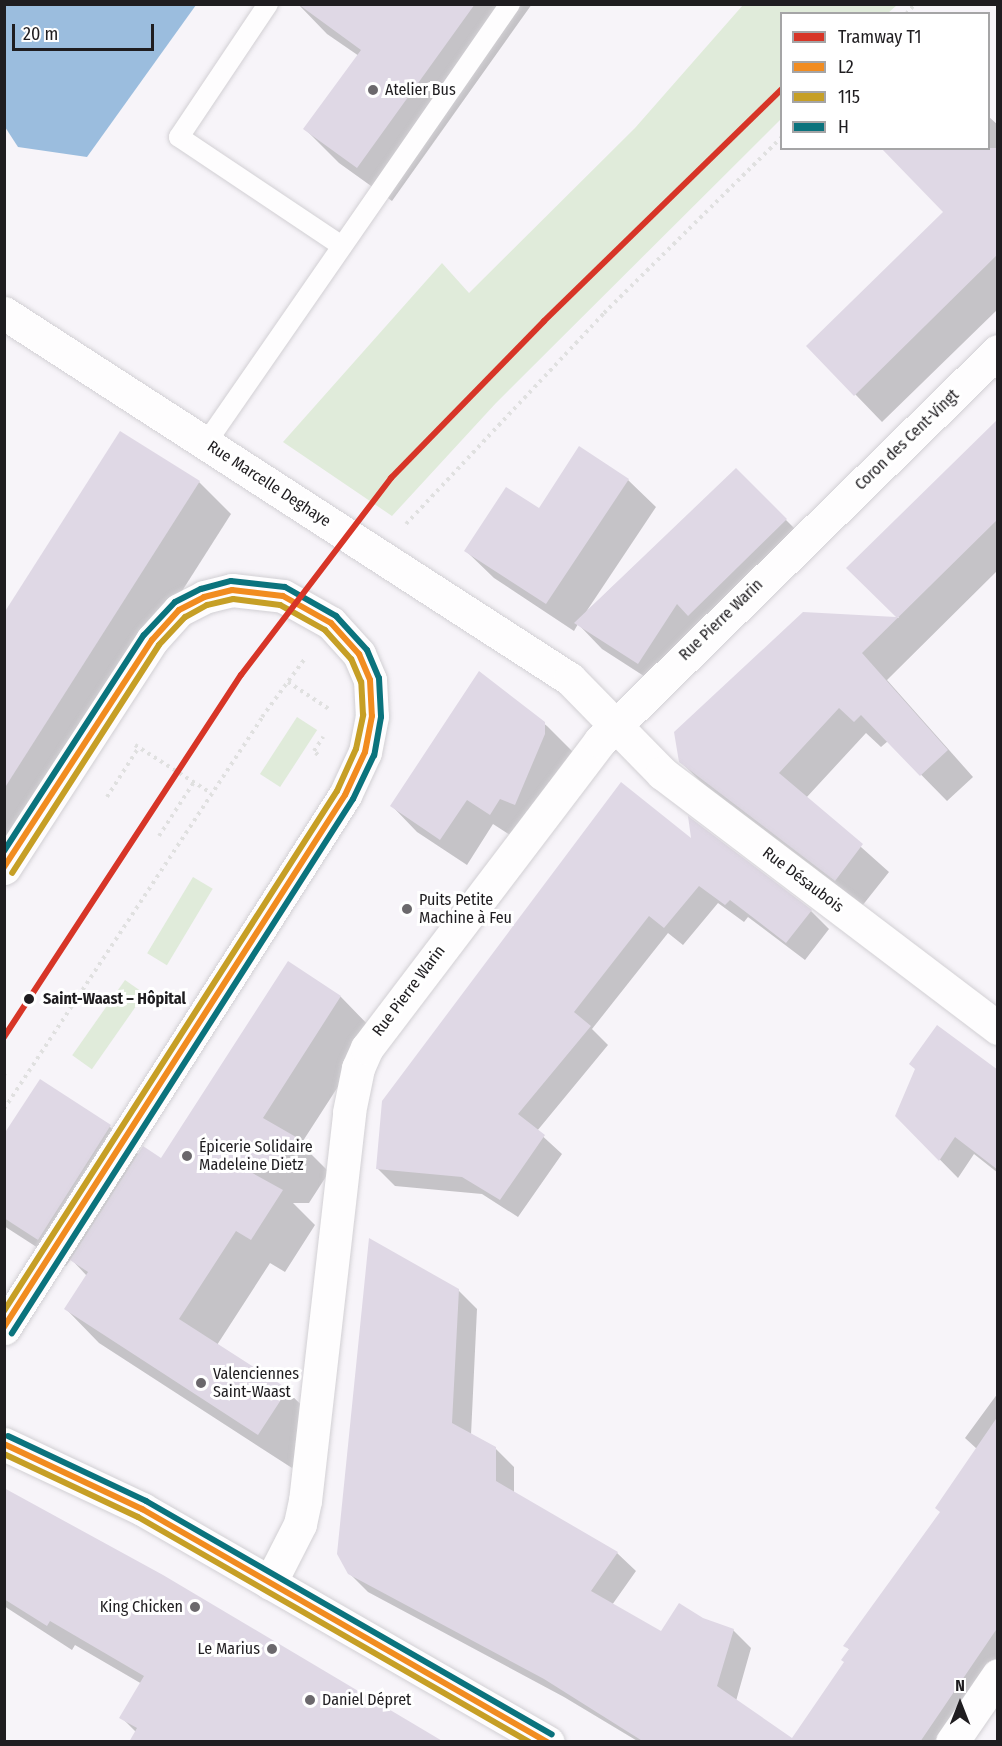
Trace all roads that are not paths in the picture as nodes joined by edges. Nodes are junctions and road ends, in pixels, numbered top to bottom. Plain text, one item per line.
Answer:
1 (268, 4) edge
2 (510, 4) edge
3 (342, 246) junction
4 (4, 313) edge
5 (998, 351) edge
6 (206, 443) junction
7 (816, 528) joint
8 (614, 725) junction
9 (4, 868) edge
10 (998, 1028) edge
11 (4, 1328) edge
12 (4, 1444) edge
13 (270, 1583) junction
14 (998, 1675) edge
15 (548, 1742) edge
16 (952, 1742) edge

1 - 3 lane
2 - 3 lane
3 - 6 lane
4 - 6 street, Rue Marcelle Deghaye
5 - 7 street, Coron des Cent-Vingt
6 - 8 street, Rue Marcelle Deghaye
7 - 8 street, Rue Pierre Warin
8 - 10 street, Rue Désaubois
8 - 13 street, Rue Pierre Warin
9 - 11 street
12 - 13 street
13 - 15 street
14 - 16 street

